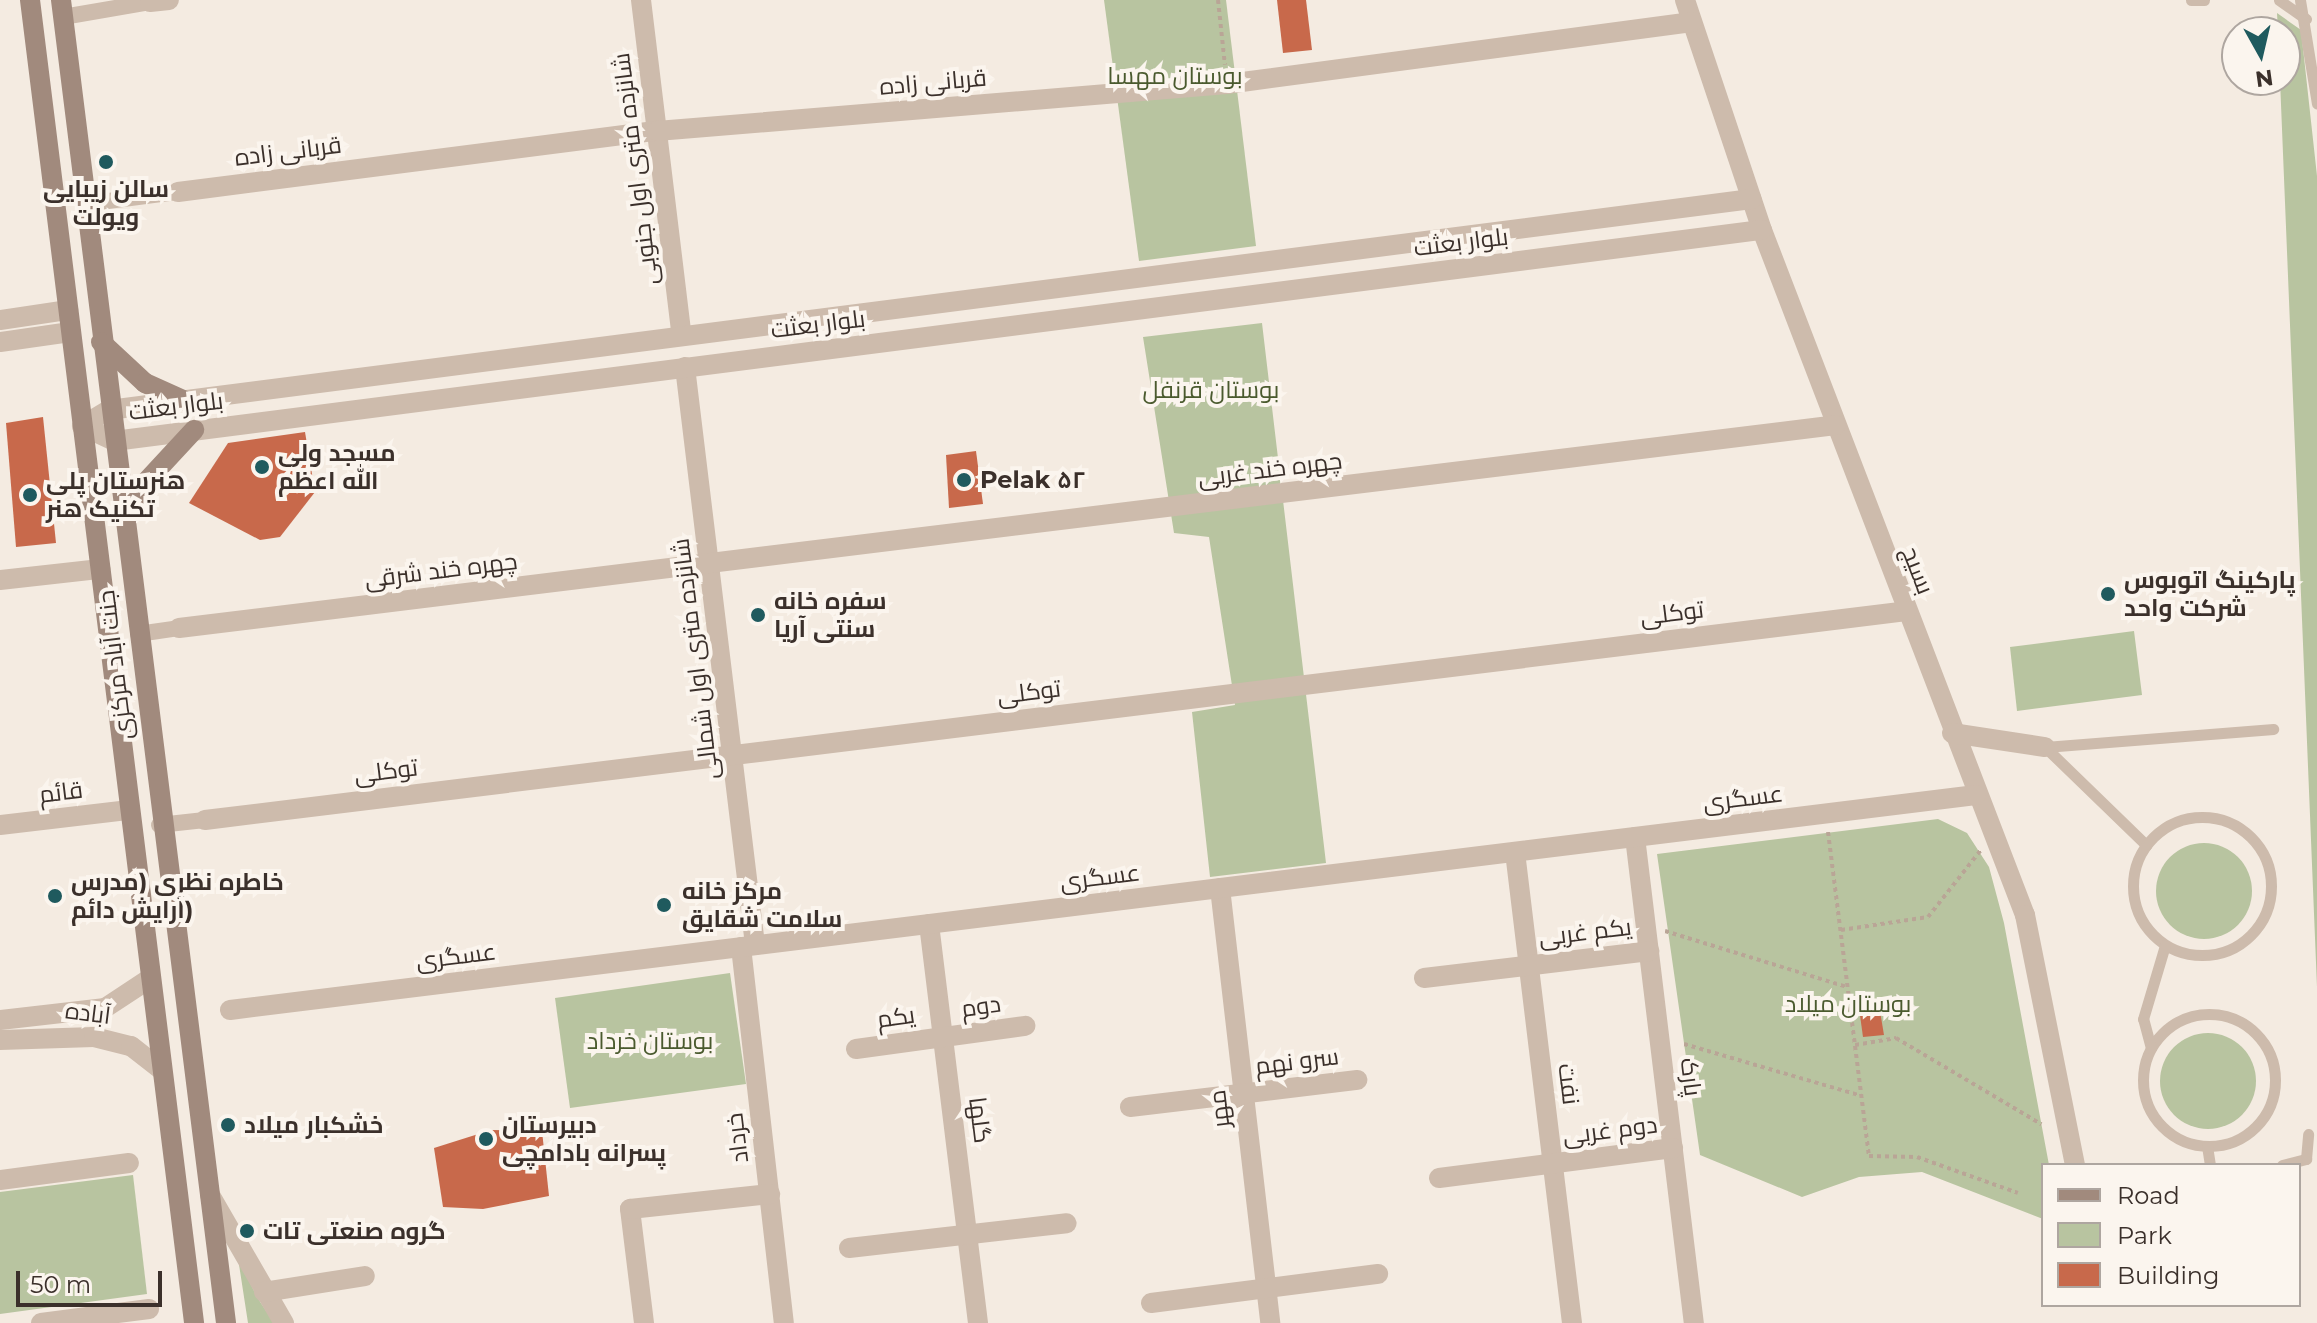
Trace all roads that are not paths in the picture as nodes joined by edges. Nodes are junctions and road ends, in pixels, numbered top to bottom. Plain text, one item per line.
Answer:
1 (30, 0) edge
2 (641, 0) edge
3 (1685, 0) edge
4 (2191, 0) edge
5 (2204, 0) edge
6 (2279, 0) edge
7 (2300, 0) edge
8 (160, 1) edge
9 (62, 9) edge
10 (2306, 19) junction
11 (1692, 22) junction
12 (2317, 104) edge
13 (657, 131) junction
14 (178, 192) joint
15 (1752, 199) junction
16 (85, 204) junction
17 (1762, 230) junction
18 (68, 310) junction
19 (0, 320) edge
20 (70, 332) junction
21 (681, 332) junction
22 (0, 342) edge
23 (101, 342) junction
24 (685, 367) junction
25 (183, 400) junction
26 (109, 410) junction
27 (1836, 425) junction
28 (82, 426) junction
29 (194, 430) junction
30 (114, 441) junction
31 (124, 519) junction
32 (709, 564) junction
33 (100, 569) junction
34 (0, 580) edge
35 (1906, 611) junction
36 (179, 628) joint
37 (138, 634) junction
38 (2273, 729) dead end
39 (1952, 733) junction
40 (2045, 747) junction
41 (732, 755) junction
42 (1976, 795) junction
43 (127, 810) junction
44 (205, 820) joint
45 (0, 825) edge
46 (159, 825) junction
47 (1635, 837) junction
48 (2146, 845) junction
49 (1515, 852) junction
50 (1220, 888) junction
51 (929, 924) junction
52 (2165, 945) junction
53 (748, 946) junction
54 (1649, 951) junction
55 (1528, 965) junction
56 (1424, 978) dead end
57 (149, 979) junction
58 (90, 1010) junction
59 (230, 1010) dead end
60 (0, 1020) edge
61 (1025, 1026) dead end
62 (94, 1037) junction
63 (943, 1037) junction
64 (0, 1040) edge
65 (2151, 1048) junction
66 (856, 1049) dead end
67 (162, 1070) junction
68 (1357, 1080) dead end
69 (1243, 1093) junction
70 (1130, 1107) dead end
71 (2308, 1134) dead end
72 (2207, 1146) junction
73 (1673, 1148) junction
74 (129, 1163) dead end
75 (1553, 1163) junction
76 (2075, 1163) edge
77 (2210, 1163) edge
78 (2290, 1163) edge
79 (1439, 1178) dead end
80 (0, 1180) edge
81 (207, 1190) junction
82 (770, 1194) junction
83 (1067, 1223) dead end
84 (968, 1234) junction
85 (849, 1248) dead end
86 (1378, 1274) dead end
87 (365, 1276) dead end
88 (1266, 1288) junction
89 (264, 1292) junction
90 (1151, 1303) dead end
91 (149, 1309) dead end
92 (41, 1323) edge
93 (194, 1323) edge
94 (226, 1323) edge
95 (284, 1323) edge
96 (644, 1323) edge
97 (784, 1323) edge
98 (978, 1323) edge
99 (1270, 1323) edge
100 (1572, 1323) edge
101 (1694, 1323) edge

1 - 18 main road, جنت آباد مرکزی
2 - 13 street, شانزده متری اول جنوبی
3 - 11 street, بسیج
4 - 5 lane
6 - 10 lane
7 - 10 lane
8 - 9 street
9 - 16 main road, جنت آباد مرکزی
10 - 12 lane
11 - 13 street, قربانی زاده
11 - 15 street, بسیج
13 - 14 street, قربانی زاده
13 - 21 street, شانزده متری اول جنوبی
14 - 16 street
15 - 17 street, بسیج
15 - 21 street, بلوار بعثت
16 - 23 main road, جنت آباد مرکزی
17 - 24 street, بلوار بعثت
17 - 27 street, بسیج
18 - 19 street
18 - 20 main road, جنت آباد مرکزی
20 - 22 street
20 - 28 main road, جنت آباد مرکزی
21 - 24 street, شانزده متری اول جنوبی
21 - 25 street, بلوار بعثت
23 - 25 main road
23 - 26 main road, جنت آباد مرکزی
24 - 29 street, بلوار بعثت
24 - 32 street, شانزده متری اول شمالی
25 - 26 street, بلوار بعثت
26 - 28 street, بلوار بعثت
26 - 30 main road, جنت آباد مرکزی
27 - 32 street, چهره خند غربی
27 - 35 street, بسیج
28 - 30 street, بلوار بعثت
28 - 33 main road, جنت آباد مرکزی
29 - 30 street, بلوار بعثت
29 - 31 main road
30 - 31 main road, جنت آباد مرکزی
31 - 37 main road, جنت آباد مرکزی
32 - 36 street, چهره خند شرقی
32 - 41 street, شانزده متری اول شمالی
33 - 34 street
33 - 43 main road, جنت آباد مرکزی
35 - 39 street, بسیج
35 - 41 street, توکلی
36 - 37 street
37 - 46 main road, جنت آباد مرکزی
38 - 40 lane
39 - 40 street
39 - 42 street, بسیج
40 - 48 lane
41 - 44 street, توکلی
41 - 53 street, شانزده متری اول شمالی
42 - 47 street, عسگری
42 - 76 street, بسیج
43 - 45 street, قائم
43 - 57 main road, جنت آباد مرکزی
44 - 46 street, توکلی
46 - 81 main road, جنت آباد مرکزی
47 - 49 street, عسگری
47 - 54 street, پارک
48 - 52 lane
48 - 52 lane
49 - 50 street, عسگری
49 - 55 street, نفت
50 - 51 street, عسگری
50 - 69 street, مهر
51 - 53 street, عسگری
51 - 63 street, گلها
52 - 65 lane
53 - 59 street, عسگری
53 - 82 street, خرداد
54 - 55 street, یکم غربی
54 - 73 street, پارک
55 - 56 street, یکم غربی
55 - 75 street, نفت
57 - 58 street, آباده
57 - 67 main road, جنت آباد مرکزی
58 - 60 street, آباده
58 - 62 street
61 - 63 street, دوم
62 - 64 street, آباده
62 - 67 street, آباده
63 - 66 street, یکم
63 - 84 street, گلها
65 - 72 lane
65 - 72 lane
67 - 93 main road, جنت آباد مرکزی
68 - 69 street, سرو نهم
69 - 70 street, سرو نهم
69 - 88 street, مهر
71 - 78 lane
72 - 77 lane
73 - 75 street, دوم غربی
73 - 101 street, پارک
74 - 80 street
75 - 79 street, دوم غربی
75 - 100 street, نفت
81 - 89 street
81 - 94 main road, جنت آباد مرکزی
82 - 96 street
82 - 97 street, خرداد
83 - 84 street
84 - 85 street
84 - 98 street, گلها
86 - 88 street
87 - 89 street
88 - 90 street
88 - 99 street, مهر
89 - 95 street
91 - 92 street

